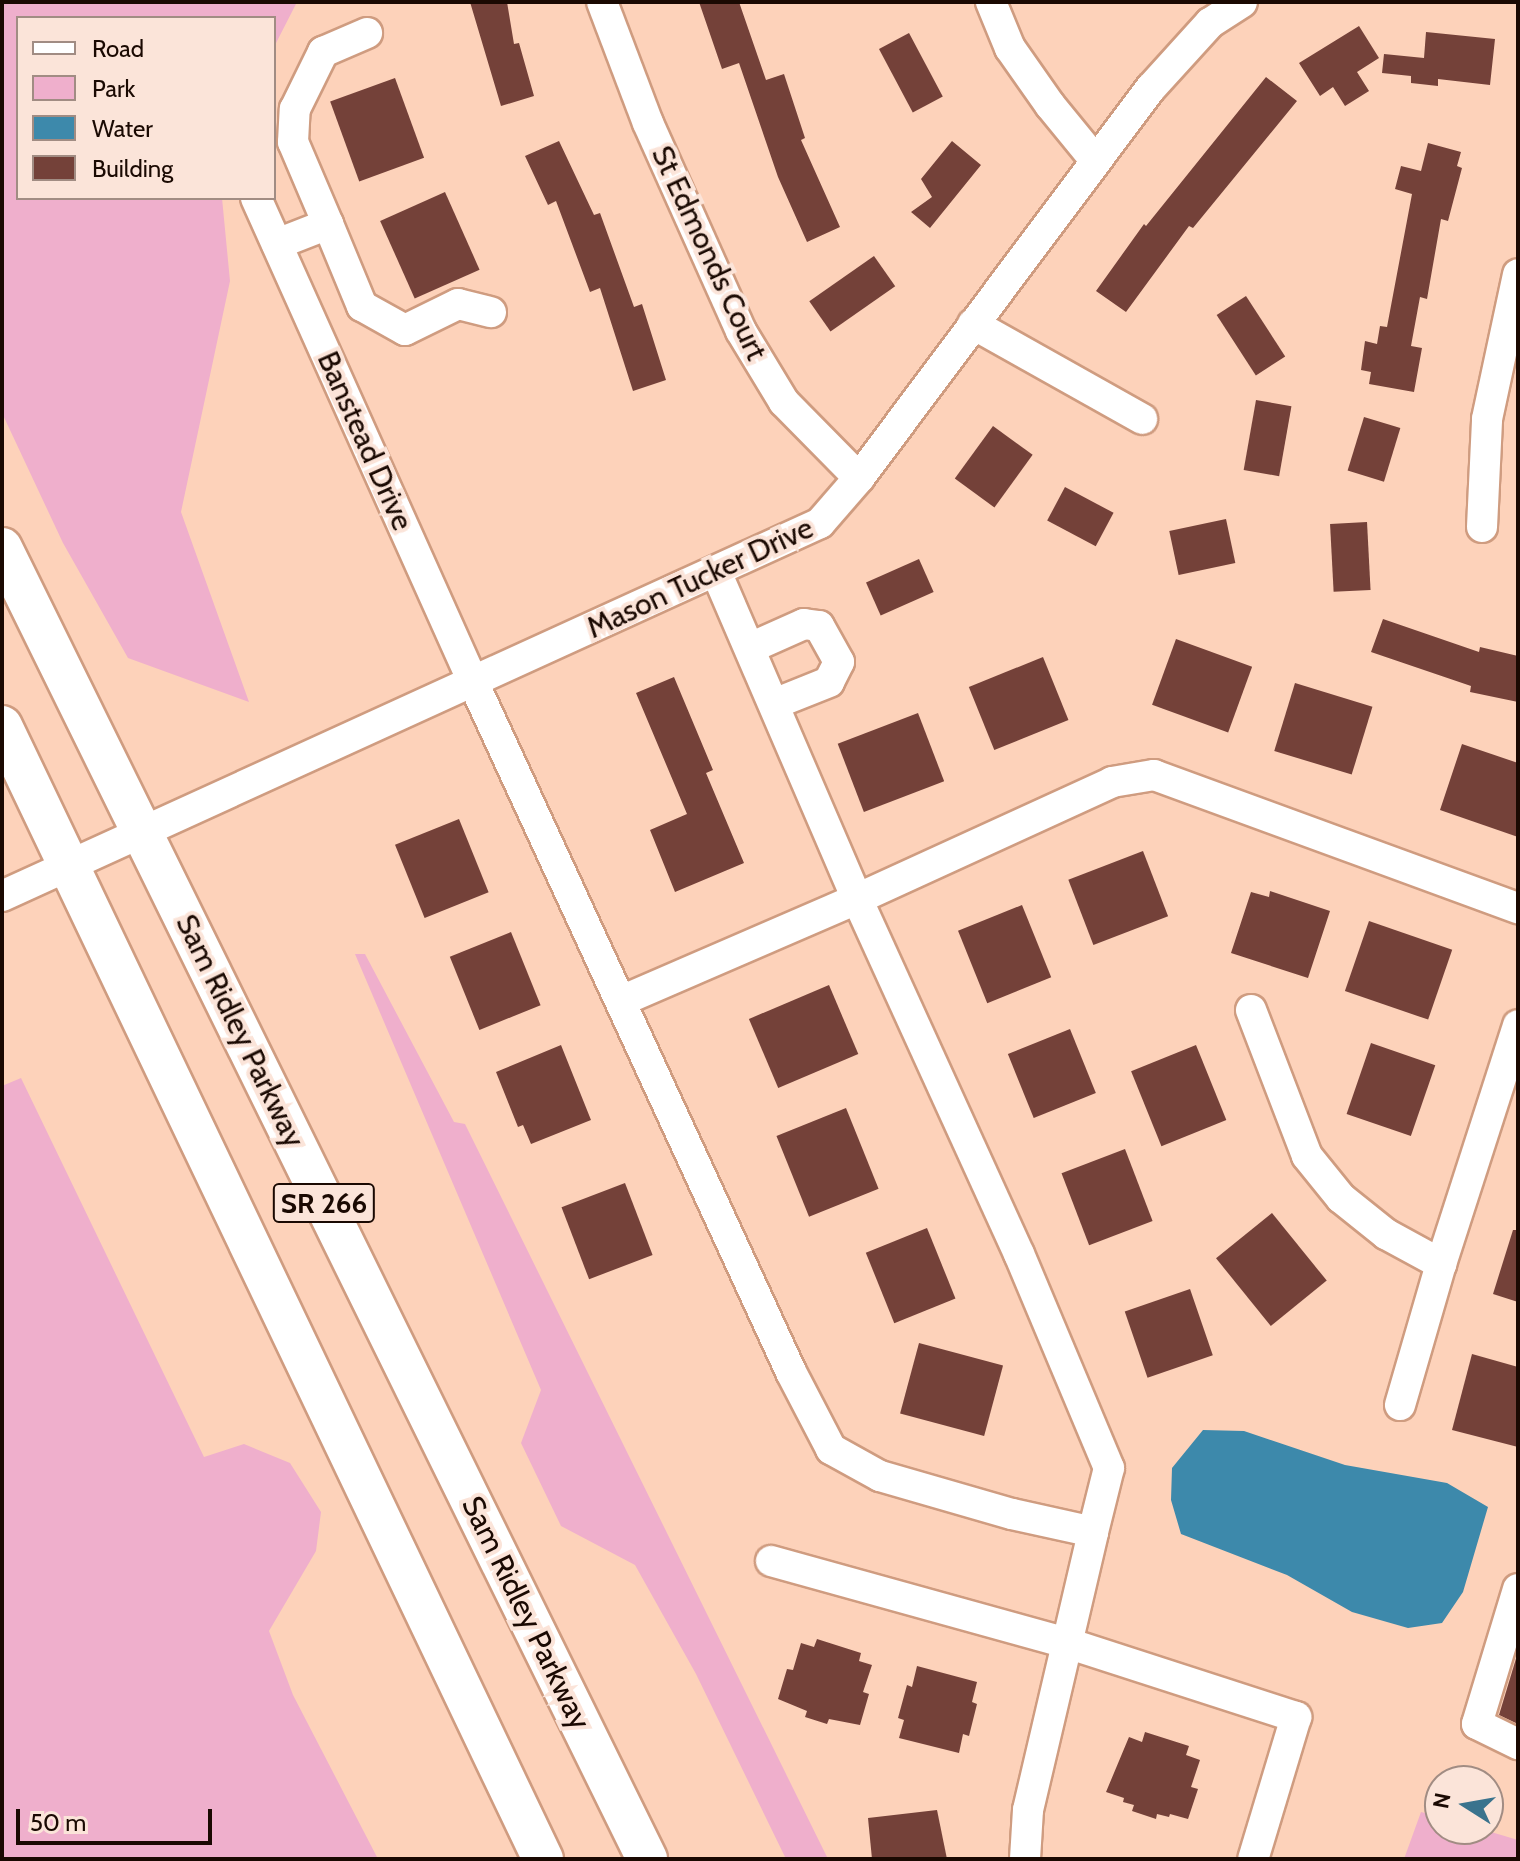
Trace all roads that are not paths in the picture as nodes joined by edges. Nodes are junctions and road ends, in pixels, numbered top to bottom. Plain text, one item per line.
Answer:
1 (602, 2) edge
2 (991, 2) edge
3 (1242, 2) edge
4 (367, 33) dead end
5 (1095, 160) junction
6 (257, 200) edge
7 (328, 224) junction
8 (277, 244) junction
9 (1518, 274) edge
10 (491, 312) dead end
11 (973, 324) junction
12 (1142, 419) dead end
13 (859, 478) junction
14 (1482, 527) dead end
15 (2, 548) edge
16 (716, 571) junction
17 (750, 648) junction
18 (474, 684) junction
19 (774, 704) junction
20 (2, 726) edge
21 (142, 832) junction
22 (69, 865) junction
23 (2, 896) edge
24 (857, 899) junction
25 (1518, 908) edge
26 (621, 1001) junction
27 (1251, 1010) dead end
28 (1518, 1025) edge
29 (1441, 1264) junction
30 (1400, 1405) dead end
31 (1093, 1532) junction
32 (771, 1561) dead end
33 (1518, 1589) edge
34 (1067, 1643) junction
35 (1518, 1744) edge
36 (543, 1859) edge
37 (647, 1859) edge
38 (1025, 1859) edge
39 (1253, 1859) edge

1 - 13 street, St Edmonds Court
2 - 5 street
3 - 5 street, Mason Tucker Drive
4 - 7 street
5 - 11 street, Mason Tucker Drive
6 - 8 street, Banstead Drive
7 - 8 street
7 - 10 street
8 - 18 street, Banstead Drive
9 - 14 street
11 - 12 street
11 - 13 street, Mason Tucker Drive
13 - 16 street, Mason Tucker Drive
15 - 21 main road, Sam Ridley Parkway / SR 266
16 - 17 street
16 - 18 street, Mason Tucker Drive
17 - 19 street
17 - 19 street
18 - 21 street, Mason Tucker Drive
18 - 26 street, Banstead Drive
19 - 24 street
20 - 22 main road, SR 266
21 - 22 street, Mason Tucker Drive
21 - 37 main road, Sam Ridley Parkway / SR 266
22 - 23 street, Mason Tucker Drive
22 - 36 main road, SR 266
24 - 25 street
24 - 26 street
24 - 31 street
26 - 31 street, Banstead Drive
27 - 29 street
28 - 29 street
29 - 30 street
31 - 34 street
32 - 34 street
33 - 35 street
34 - 38 street
34 - 39 street

